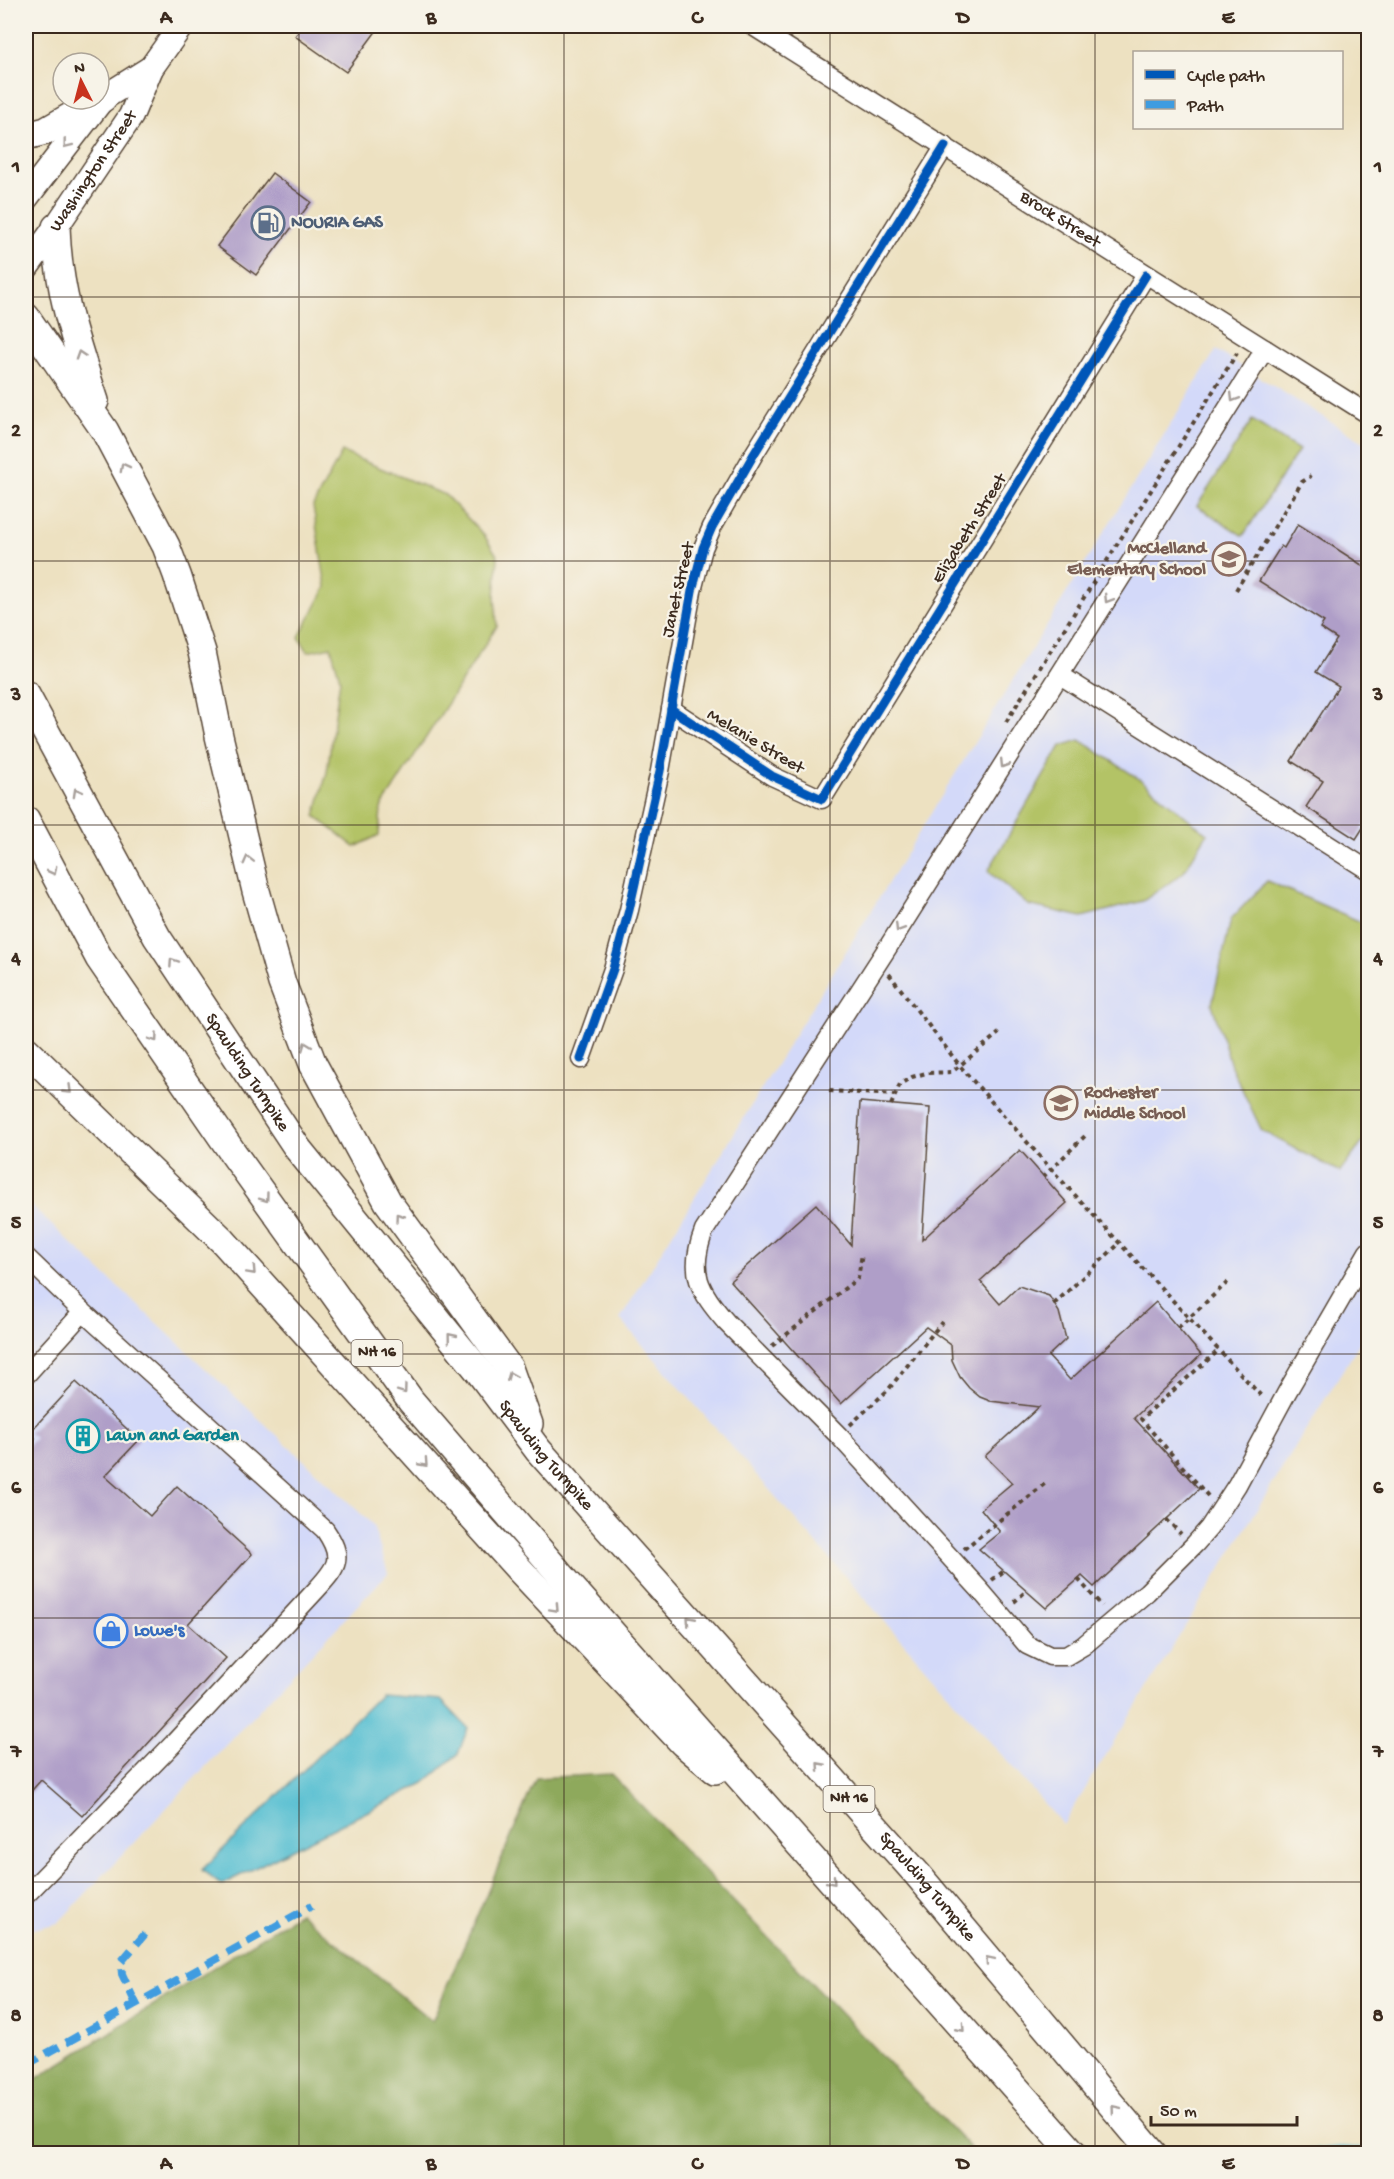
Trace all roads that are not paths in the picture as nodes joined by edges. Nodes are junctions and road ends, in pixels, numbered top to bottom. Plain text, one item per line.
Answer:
1 (181, 26) edge
2 (753, 26) edge
3 (151, 68) junction
4 (111, 93) edge
5 (81, 111) edge
6 (93, 111) edge
7 (26, 136) edge
8 (945, 146) junction
9 (26, 198) edge
10 (56, 227) junction
11 (26, 268) edge
12 (1146, 275) junction
13 (26, 317) edge
14 (1265, 349) junction
15 (1368, 414) edge
16 (105, 431) junction
17 (1060, 675) junction
18 (26, 695) edge
19 (671, 709) junction
20 (822, 799) joint
21 (26, 819) edge
22 (1368, 870) edge
23 (26, 1050) edge
24 (581, 1059) dead end
25 (1368, 1252) edge
26 (26, 1257) edge
27 (83, 1312) junction
28 (26, 1375) edge
29 (538, 1450) junction
30 (794, 1837) junction
31 (26, 1895) edge
32 (1074, 2154) edge
33 (1153, 2154) edge

1 - 3 main road, Washington Street
2 - 8 street, Brock Street
3 - 4 main road, Washington Street
3 - 10 main road, Washington Street
5 - 7 highway
6 -> 9 main road, Washington Street
8 - 12 street, Brock Street
8 - 19 street, Janet Street
10 - 11 main road, Washington Street
16 -> 10 highway
12 - 14 street, Brock Street
12 - 20 street, Elizabeth Street
13 - 16 highway
14 - 15 street, Brock Street
14 -> 17 street
29 -> 16 highway
17 - 22 street
17 -> 25 street
29 -> 18 highway, Spaulding Turnpike / NH 16
19 - 20 street, Melanie Street
19 - 24 street, Janet Street
21 -> 30 highway, NH 16
23 -> 30 highway
26 - 27 street
27 - 28 street
27 - 31 street
33 -> 29 highway, Spaulding Turnpike / NH 16
30 -> 32 highway, NH 16

